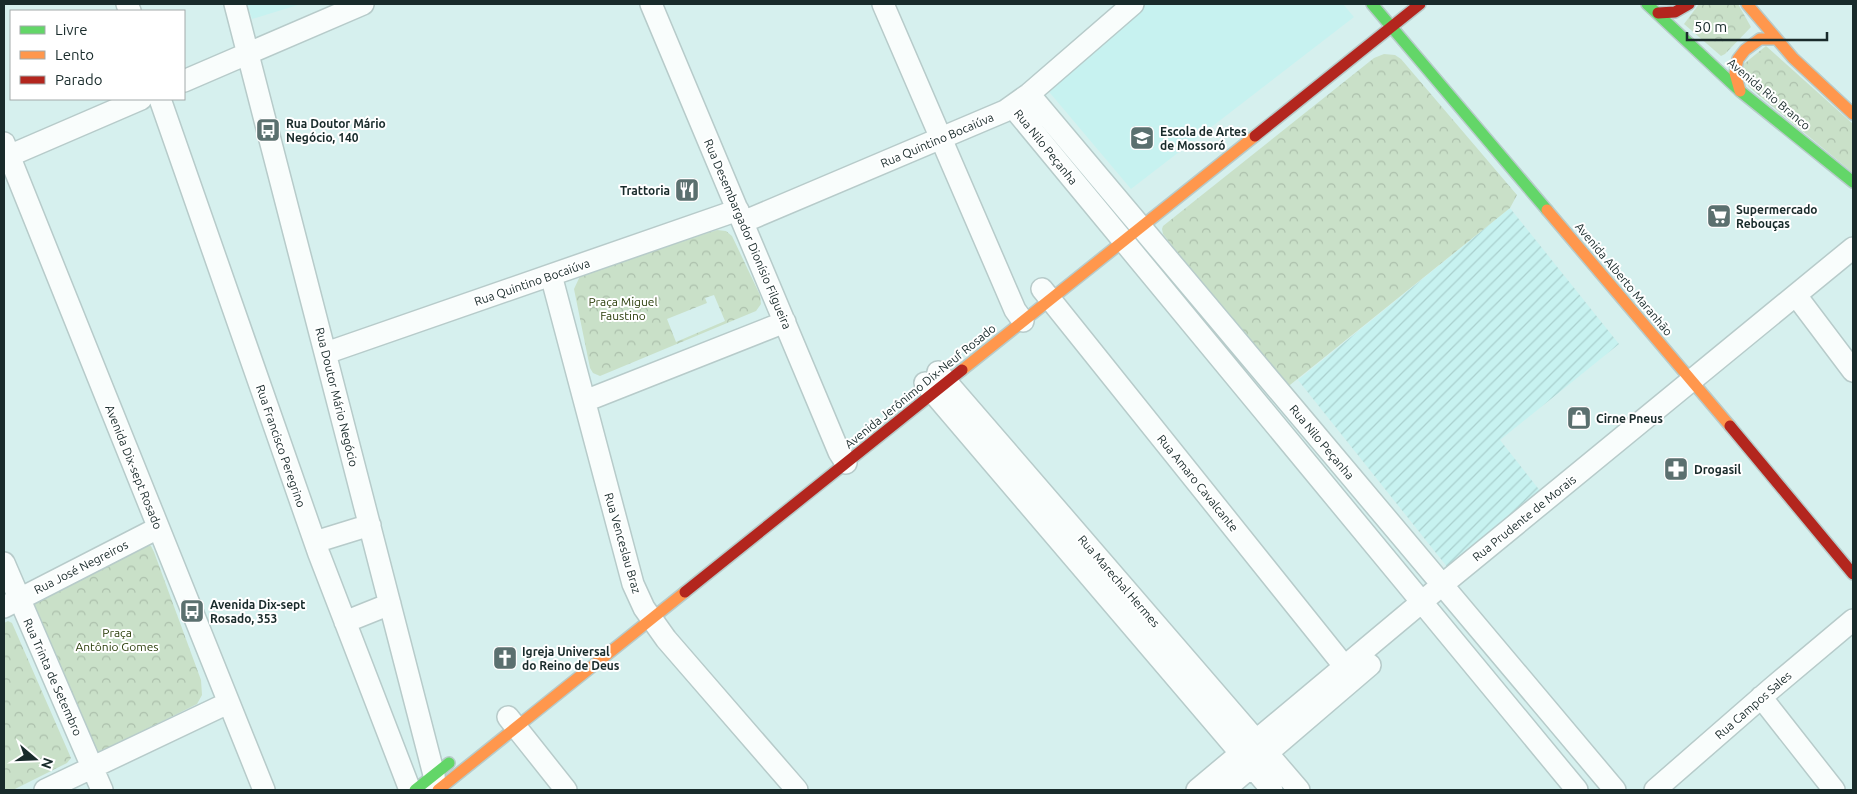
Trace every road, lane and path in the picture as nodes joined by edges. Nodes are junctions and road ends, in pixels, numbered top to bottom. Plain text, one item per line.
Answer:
1 (235, 4) edge
2 (363, 4) edge
3 (651, 4) edge
4 (883, 4) edge
5 (1132, 4) edge
6 (1372, 4) edge
7 (1420, 4) edge
8 (1647, 4) edge
9 (1689, 4) edge
10 (1747, 4) edge
11 (1658, 13) junction
12 (1392, 26) junction
13 (1776, 39) junction
14 (248, 53) junction
15 (185, 81) edge
16 (1740, 90) junction
17 (139, 100) edge
18 (160, 100) edge
19 (1021, 100) junction
20 (1853, 114) edge
21 (941, 138) junction
22 (5, 152) edge
23 (1853, 182) edge
24 (741, 216) junction
25 (1138, 217) junction
26 (1115, 236) junction
27 (1853, 248) edge
28 (1853, 259) edge
29 (551, 275) junction
30 (1044, 291) junction
31 (1801, 302) junction
32 (1017, 313) junction
33 (785, 322) junction
34 (326, 353) junction
35 (1853, 371) edge
36 (934, 381) junction
37 (1695, 385) junction
38 (584, 401) junction
39 (841, 454) junction
40 (370, 525) junction
41 (158, 528) junction
42 (315, 542) junction
43 (4, 563) edge
44 (1853, 574) edge
45 (1447, 590) junction
46 (11, 602) edge
47 (390, 604) junction
48 (1426, 608) junction
49 (646, 611) junction
50 (1853, 620) edge
51 (345, 622) junction
52 (1349, 673) junction
53 (1761, 698) junction
54 (228, 702) junction
55 (510, 720) junction
56 (1254, 754) junction
57 (456, 758) dead end
58 (92, 768) junction
59 (433, 786) edge
60 (45, 790) edge
61 (102, 790) edge
62 (264, 790) edge
63 (410, 790) edge
64 (415, 790) edge
65 (566, 790) edge
66 (797, 790) edge
67 (1197, 790) edge
68 (1224, 790) edge
69 (1272, 790) edge
70 (1299, 790) edge
71 (1577, 790) edge
72 (1615, 790) edge
73 (1655, 790) edge
74 (1834, 790) edge

1 - 14 street, Rua Doutor Mário Negócio
2 - 14 street
3 - 24 street, Rua Desembargador Dionísio Filgueira
4 - 21 street
5 - 19 street, Rua Quintino Bocaiúva
6 - 12 main road, Avenida Alberto Maranhão
7 - 12 main road, Avenida Jerônimo Dix-Neuf Rosado
8 - 11 main road, Avenida Rio Branco
9 - 11 main road
10 - 13 main road
11 - 16 main road, Avenida Rio Branco
12 - 25 main road, Avenida Jerônimo Dix-Neuf Rosado
12 - 37 main road, Avenida Alberto Maranhão
13 - 16 main road
13 - 20 main road
14 - 15 street
14 - 34 street, Rua Doutor Mário Negócio
16 - 23 main road, Avenida Rio Branco
17 - 22 street
18 - 42 street, Rua Francisco Peregrino
19 - 21 street, Rua Quintino Bocaiúva
19 - 25 street, Rua Nilo Peçanha
19 - 26 street, Rua Nilo Peçanha
21 - 24 street, Rua Quintino Bocaiúva
21 - 32 street
22 - 41 street, Avenida Dix-sept Rosado
24 - 29 street, Rua Quintino Bocaiúva
24 - 33 street, Rua Desembargador Dionísio Filgueira
25 - 26 main road, Avenida Jerônimo Dix-Neuf Rosado
25 - 45 street, Rua Nilo Peçanha
26 - 30 main road, Avenida Jerônimo Dix-Neuf Rosado
26 - 48 street, Rua Nilo Peçanha
27 - 37 street, Rua Prudente de Morais
28 - 31 street, Rua Prudente de Morais
29 - 34 street, Rua Quintino Bocaiúva
29 - 38 street, Rua Venceslau Braz
30 - 32 main road, Avenida Jerônimo Dix-Neuf Rosado
30 - 52 street, Rua Amaro Cavalcante
31 - 35 street
31 - 37 street, Rua Prudente de Morais
32 - 36 main road, Avenida Jerônimo Dix-Neuf Rosado
33 - 38 street
33 - 39 street, Rua Desembargador Dionísio Filgueira
34 - 40 street, Rua Doutor Mário Negócio
36 - 39 main road, Avenida Jerônimo Dix-Neuf Rosado
36 - 56 street, Rua Marechal Hermes
37 - 44 main road, Avenida Alberto Maranhão
37 - 45 street, Rua Prudente de Morais
38 - 49 street, Rua Venceslau Braz
39 - 49 main road, Avenida Jerônimo Dix-Neuf Rosado
40 - 42 street
40 - 47 street, Rua Doutor Mário Negócio
41 - 46 street, Rua José Negreiros
41 - 54 street, Avenida Dix-sept Rosado
42 - 51 street, Rua Francisco Peregrino
43 - 46 street, Rua Trinta de Setembro
45 - 48 street, Rua Prudente de Morais
45 - 72 street, Rua Nilo Peçanha
46 - 58 street, Rua Trinta de Setembro
47 - 51 street
47 - 59 street, Rua Doutor Mário Negócio
48 - 52 street, Rua Prudente de Morais
48 - 71 street, Rua Nilo Peçanha
49 - 55 main road, Avenida Jerônimo Dix-Neuf Rosado
49 - 66 street, Rua Venceslau Braz
50 - 53 street, Rua Campos Sales
51 - 63 street, Rua Francisco Peregrino
52 - 56 street, Rua Prudente de Morais
53 - 73 street, Rua Campos Sales
53 - 74 street
54 - 58 street
54 - 62 street, Avenida Dix-sept Rosado
55 - 59 main road, Avenida Jerônimo Dix-Neuf Rosado
55 - 65 street
56 - 67 street, Rua Prudente de Morais
56 - 68 street, Rua Prudente de Morais
56 - 69 street, Rua Marechal Hermes
56 - 70 street, Rua Marechal Hermes
57 - 59 main road, Avenida Jerônimo Dix-Neuf Rosado
58 - 60 street
58 - 61 street, Rua Trinta de Setembro
59 - 64 main road, Avenida Jerônimo Dix-Neuf Rosado

